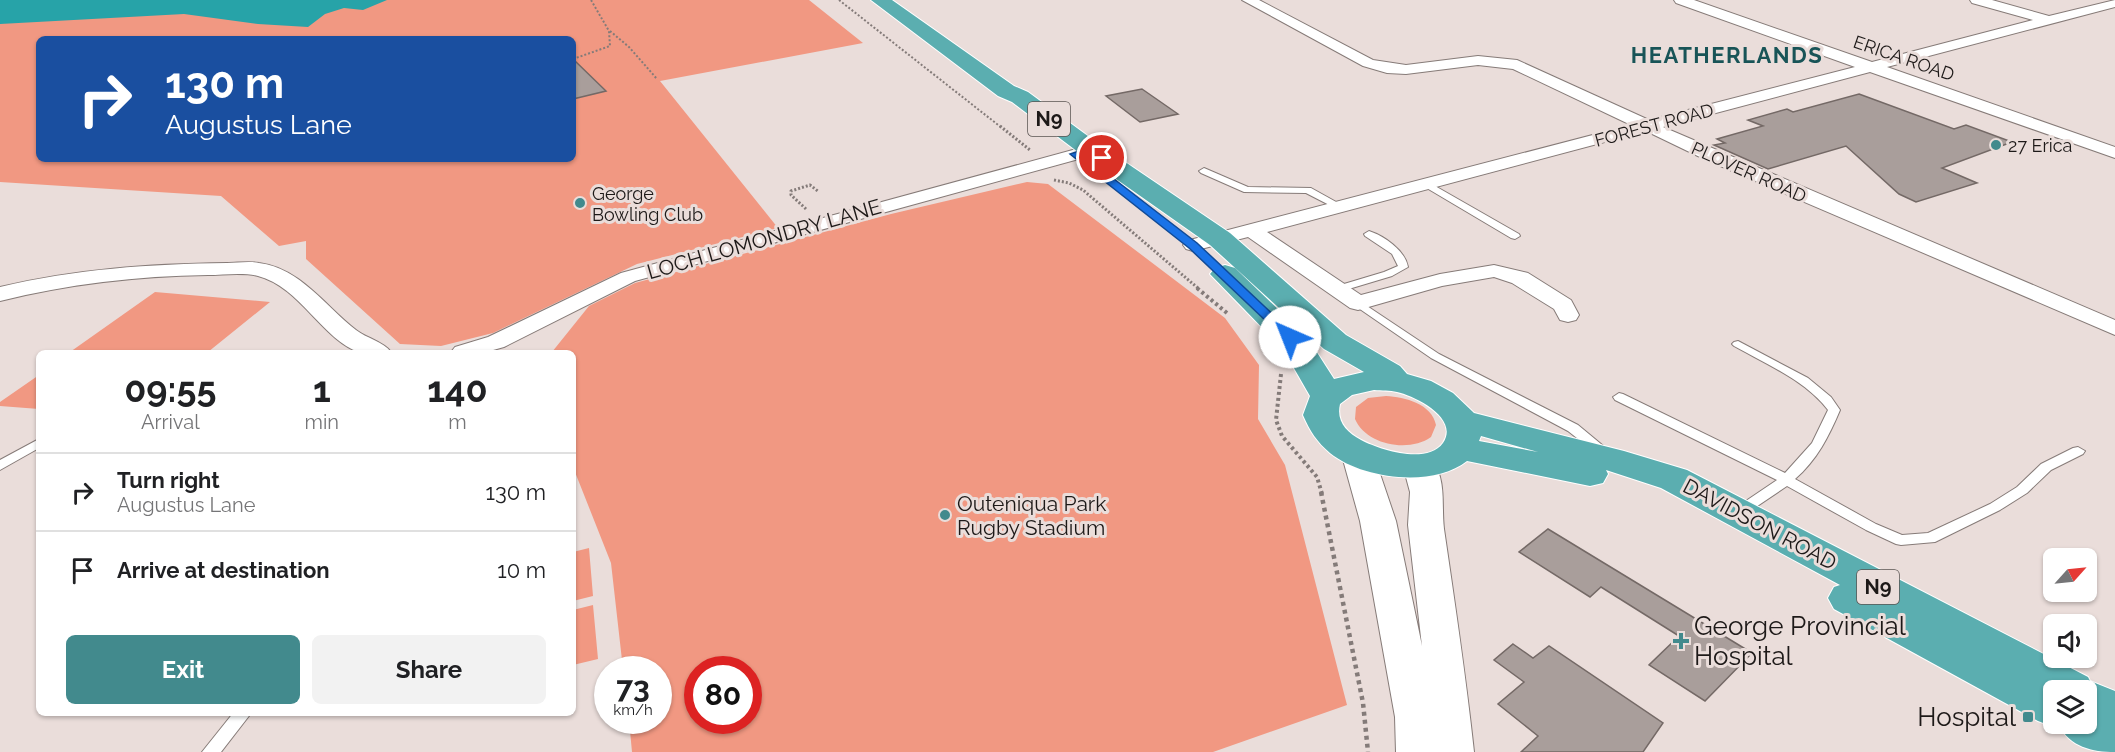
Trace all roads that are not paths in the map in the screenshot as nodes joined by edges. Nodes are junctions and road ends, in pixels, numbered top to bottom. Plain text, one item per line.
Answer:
1 (880, 0) edge
2 (1249, 0) edge
3 (1681, 0) edge
4 (1977, 0) edge
5 (2115, 3) edge
6 (2050, 21) junction
7 (1872, 67) junction
8 (1646, 127) junction
9 (1083, 152) junction
10 (2115, 153) edge
11 (1204, 171) dead end
12 (1428, 185) junction
13 (1342, 208) junction
14 (1253, 231) junction
15 (1369, 234) dead end
16 (1515, 236) dead end
17 (1206, 242) junction
18 (1338, 290) junction
19 (0, 294) edge
20 (1358, 303) junction
21 (1568, 315) dead end
22 (2115, 328) edge
23 (1738, 344) dead end
24 (498, 347) edge
25 (375, 350) edge
26 (477, 350) edge
27 (1395, 381) junction
28 (1327, 396) junction
29 (1619, 397) dead end
30 (1460, 435) junction
31 (36, 445) edge
32 (2078, 451) dead end
33 (1358, 456) junction
34 (1611, 459) junction
35 (0, 466) edge
36 (1420, 466) junction
37 (1788, 480) junction
38 (1738, 512) junction
39 (2053, 680) edge
40 (2043, 702) edge
41 (2097, 704) edge
42 (2115, 713) edge
43 (241, 716) edge
44 (2097, 731) edge
45 (1411, 737) edge
46 (2115, 741) edge
47 (211, 752) edge
48 (1452, 752) edge

1 - 9 highway, N9
2 - 8 street, PLOVER ROAD
3 - 7 street, ERICA ROAD
4 - 6 street
5 - 6 street, FOREST ROAD
6 - 7 street, FOREST ROAD
7 - 8 street, FOREST ROAD
7 - 10 street, ERICA ROAD
8 - 12 street, FOREST ROAD
8 - 22 street, PLOVER ROAD
9 - 17 highway, N9
9 - 24 street, LOCH LOMONDRY LANE
11 - 13 lane
12 - 13 street, FOREST ROAD
12 - 16 lane
13 - 14 street, FOREST ROAD
14 - 17 street, FOREST ROAD
14 - 18 street
15 - 18 lane
17 - 27 highway, N9
17 - 28 highway, N9
18 - 20 street
19 - 25 street
20 - 21 street
20 - 34 lane
23 - 37 lane
24 - 26 street, LOCH LOMONDRY LANE
27 - 28 highway, N9
27 - 30 highway, N9
28 - 33 highway
29 - 37 lane
30 - 34 highway, DAVIDSON ROAD / N9
30 - 36 highway
30 - 40 highway, DAVIDSON ROAD / N9
31 - 35 lane
32 - 37 lane
33 - 36 highway
33 - 45 street
34 - 38 highway, DAVIDSON ROAD / N9
36 - 48 street
37 - 38 lane
38 - 39 highway, DAVIDSON ROAD / N9
41 - 42 highway
43 - 47 lane
44 - 46 highway

